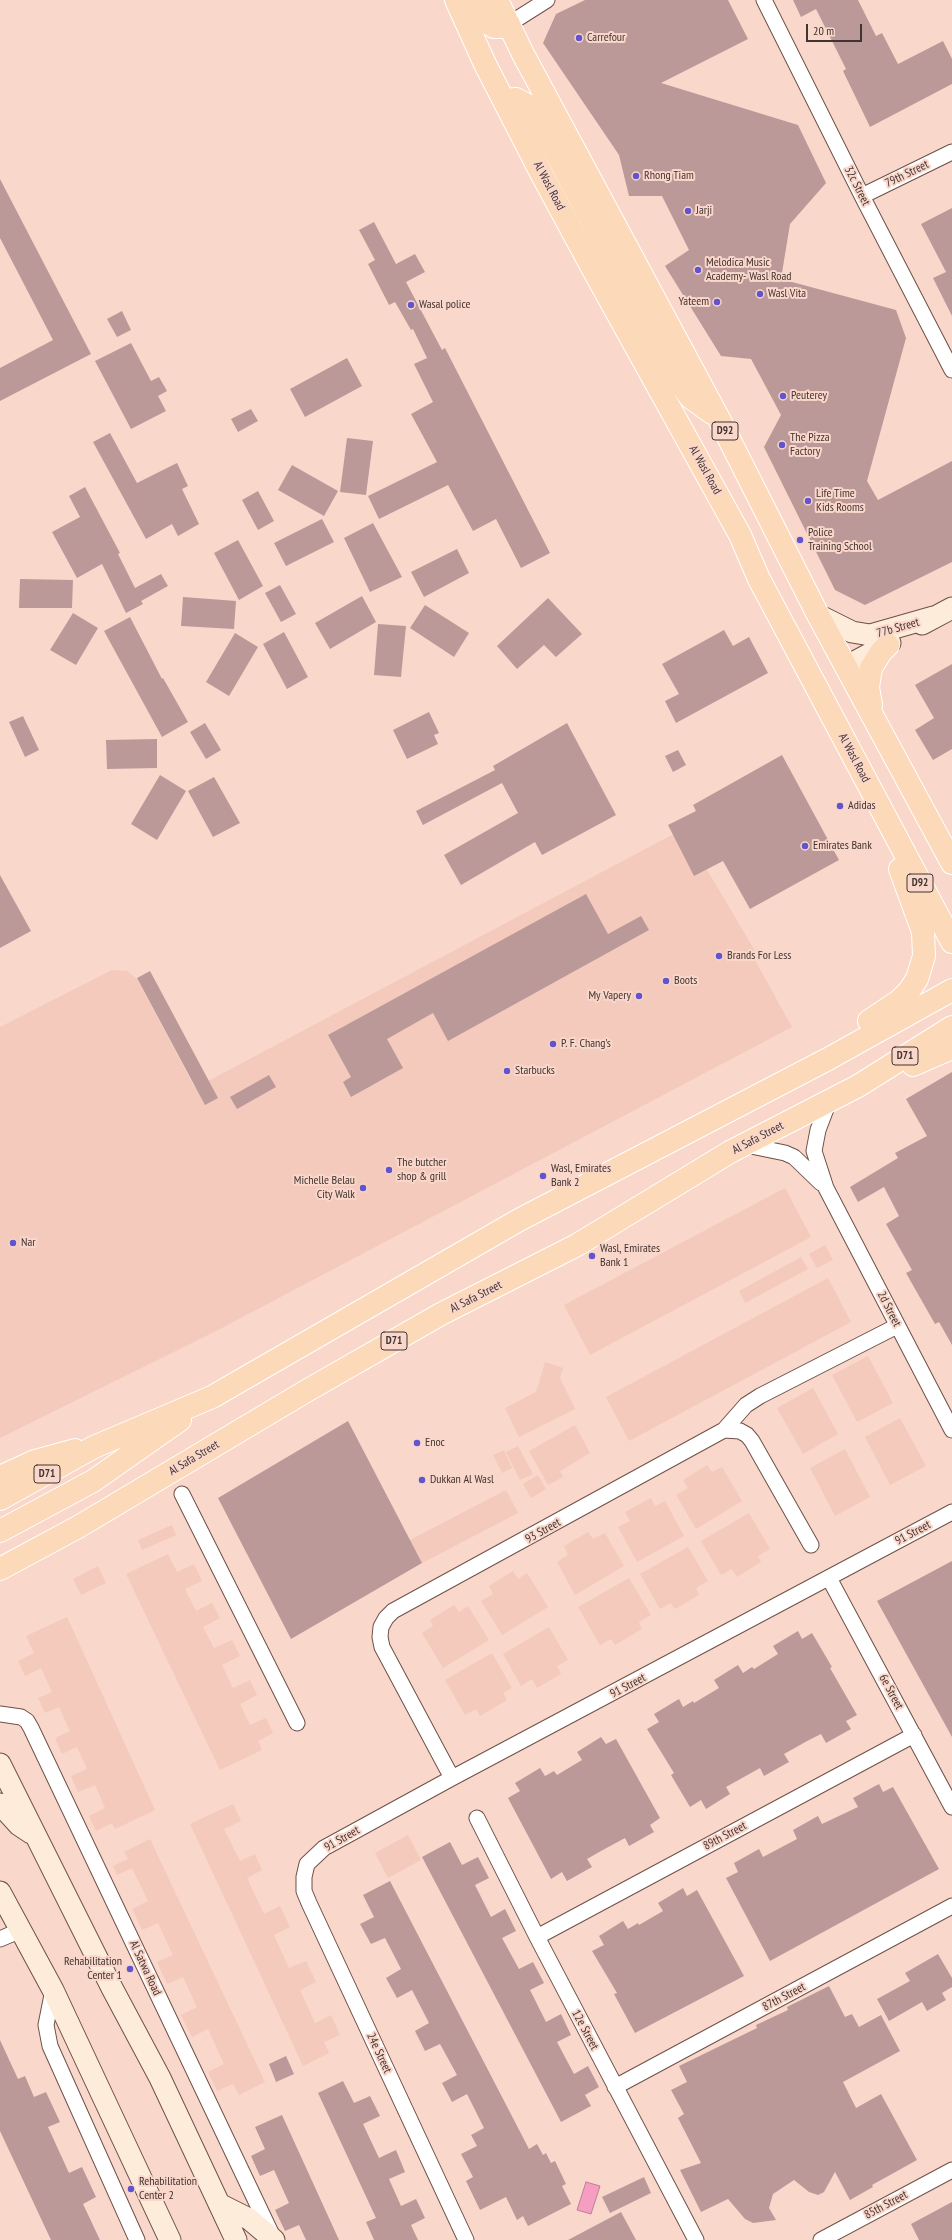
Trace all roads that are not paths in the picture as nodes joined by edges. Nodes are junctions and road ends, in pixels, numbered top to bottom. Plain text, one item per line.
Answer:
1 (456, 0) edge
2 (474, 0) edge
3 (497, 0) edge
4 (547, 0) edge
5 (764, 0) edge
6 (509, 24) junction
7 (505, 100) junction
8 (952, 152) edge
9 (862, 196) junction
10 (952, 370) edge
11 (718, 417) junction
12 (952, 608) edge
13 (818, 615) junction
14 (933, 617) junction
15 (888, 645) junction
16 (846, 666) junction
17 (873, 714) junction
18 (889, 823) junction
19 (952, 863) edge
20 (952, 942) edge
21 (952, 990) edge
22 (952, 1027) edge
23 (952, 1048) edge
24 (828, 1059) junction
25 (858, 1086) junction
26 (829, 1101) junction
27 (746, 1144) junction
28 (826, 1188) junction
29 (897, 1326) junction
30 (212, 1397) junction
31 (724, 1430) junction
32 (952, 1430) edge
33 (94, 1446) junction
34 (0, 1477) edge
35 (182, 1494) dead end
36 (0, 1499) edge
37 (952, 1512) edge
38 (0, 1531) edge
39 (812, 1545) dead end
40 (0, 1569) edge
41 (829, 1578) junction
42 (0, 1714) edge
43 (297, 1723) dead end
44 (914, 1735) junction
45 (0, 1764) edge
46 (452, 1778) junction
47 (0, 1804) edge
48 (952, 1807) edge
49 (476, 1818) dead end
50 (36, 1837) junction
51 (307, 1864) joint
52 (0, 1892) edge
53 (952, 1906) edge
54 (21, 1930) junction
55 (537, 1937) junction
56 (0, 1939) edge
57 (53, 1990) junction
58 (615, 2087) junction
59 (952, 2170) edge
60 (219, 2204) junction
61 (137, 2240) edge
62 (170, 2240) edge
63 (236, 2240) edge
64 (274, 2240) edge
65 (466, 2240) edge
66 (696, 2240) edge
67 (821, 2240) edge

1 - 7 main road, Al Wasl Road / D92
2 - 6 main road
3 - 6 main road, D92
4 - 6 street
5 - 9 street, 32c Street
6 - 11 main road, D92
7 - 11 main road
7 - 18 main road, Al Wasl Road / D92
8 - 9 street, 79th Street
9 - 10 street, 32c Street
11 - 13 main road, D92
12 - 14 main road, 77b Street
13 - 14 main road, 77b Street
13 - 16 main road, D92
14 - 15 main road, 77b Street
15 - 16 main road, 77b Street
15 - 17 main road
16 - 17 main road, D92
17 - 19 main road, D92
18 - 20 main road, Al Wasl Road / D92
18 - 24 main road
21 - 24 main road, D71
22 - 25 main road, Al Safa Street / D71
23 - 25 main road
24 - 30 main road, D71
25 - 26 main road, Al Safa Street / D71
26 - 27 main road, Al Safa Street / D71
26 - 28 street, 2d Street
27 - 28 street, 2d Street
27 - 40 main road, Al Safa Street / D71
28 - 29 street, 2d Street
29 - 31 street
29 - 32 street, 2d Street
30 - 33 main road, D71
30 - 38 main road
31 - 39 street
31 - 46 street, 93 Street
33 - 34 main road
33 - 36 main road, D71
35 - 43 street
37 - 41 street, 91 Street
41 - 44 street, 6e Street
41 - 46 street, 91 Street
42 - 64 street, Al Satwa Road
44 - 48 street, 6e Street
44 - 55 street, 89th Street
45 - 50 main road
46 - 51 street, 91 Street
47 - 50 main road
49 - 55 street, 12e Street
50 - 60 main road
51 - 65 street, 24e Street
52 - 54 main road
53 - 58 street, 87th Street
54 - 56 street
54 - 57 main road
55 - 58 street, 12e Street
57 - 61 street
57 - 62 main road
58 - 66 street, 12e Street
59 - 67 street, 85th Street
60 - 63 main road
60 - 64 main road

